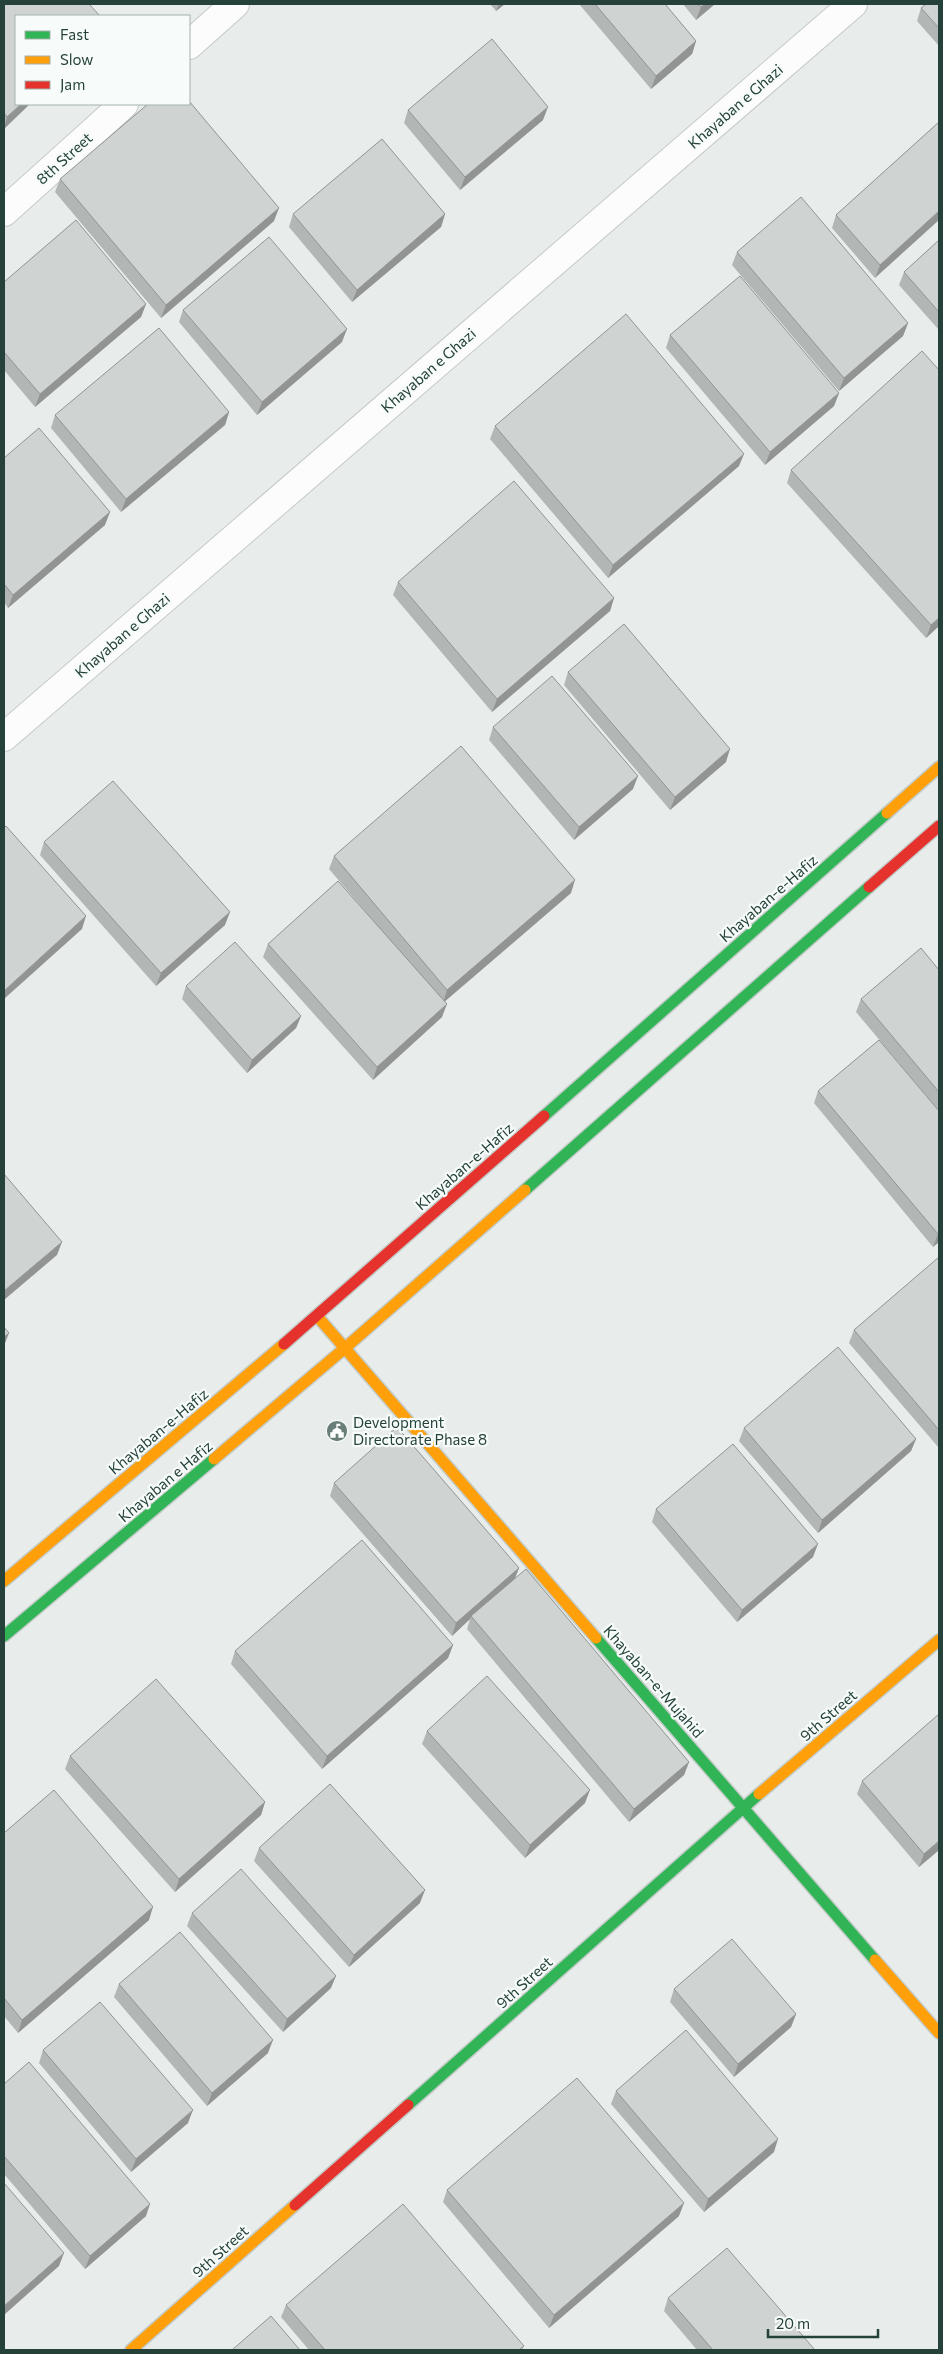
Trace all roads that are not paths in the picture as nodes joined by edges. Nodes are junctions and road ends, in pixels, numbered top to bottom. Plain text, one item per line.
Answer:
1 (235, 4) edge
2 (853, 4) edge
3 (190, 45) edge
4 (123, 105) edge
5 (4, 212) edge
6 (4, 737) edge
7 (939, 767) edge
8 (939, 826) edge
9 (317, 1316) junction
10 (345, 1348) junction
11 (4, 1581) edge
12 (4, 1636) edge
13 (939, 1640) edge
14 (744, 1807) junction
15 (939, 2033) edge
16 (130, 2350) edge

1 - 3 street
2 - 6 street, Khayaban e Ghazi
4 - 5 street, 8th Street
7 - 9 main road, Khayaban-e-Hafiz
8 - 10 main road
9 - 10 main road, Khayaban-e-Mujahid
9 - 11 main road, Khayaban-e-Hafiz
10 - 12 main road, Khayaban e Hafiz
10 - 14 main road, Khayaban-e-Mujahid
13 - 14 main road, 9th Street
14 - 15 main road, Khayaban-e-Mujahid
14 - 16 main road, 9th Street

